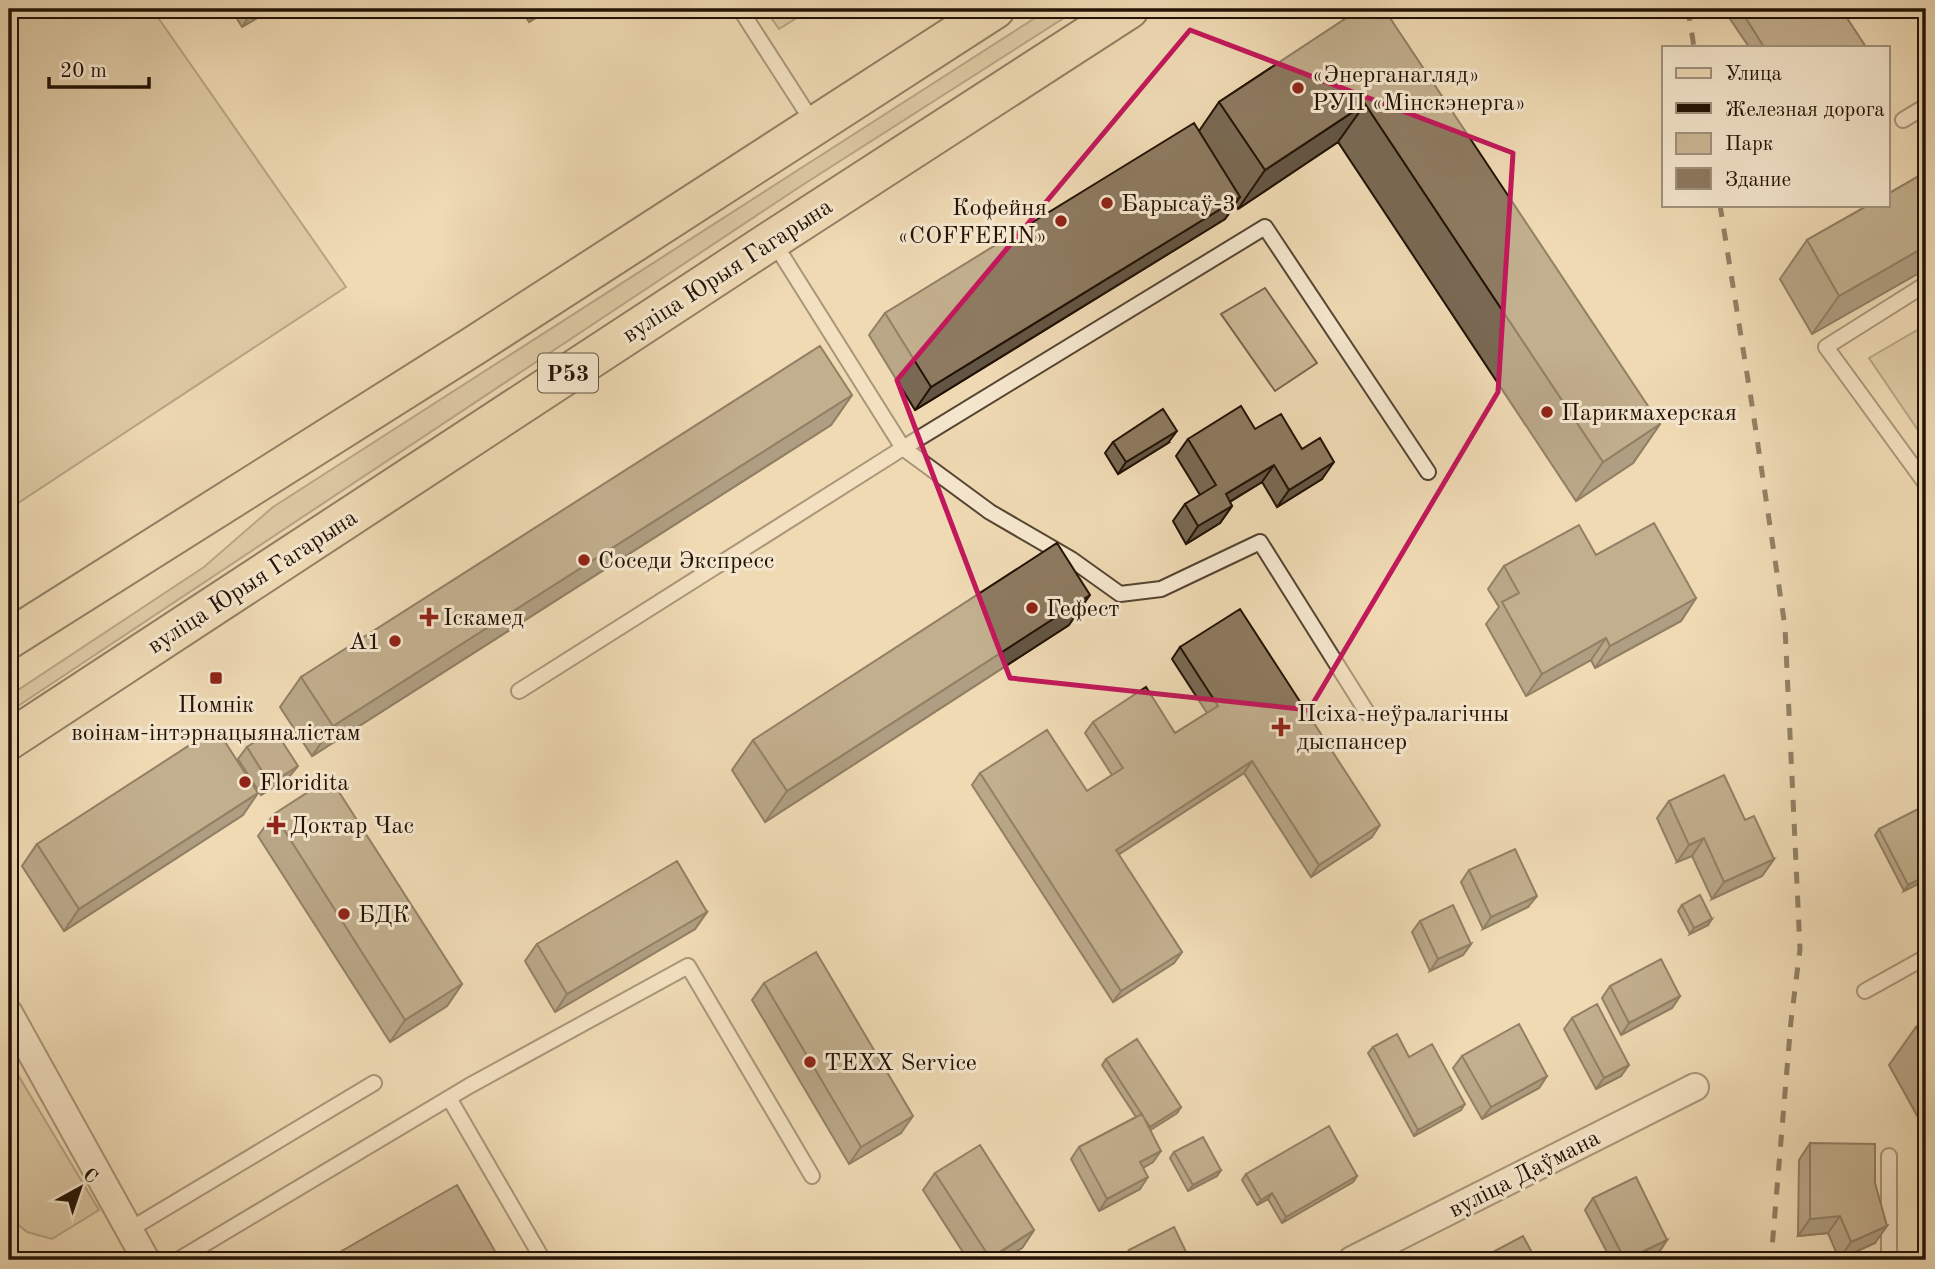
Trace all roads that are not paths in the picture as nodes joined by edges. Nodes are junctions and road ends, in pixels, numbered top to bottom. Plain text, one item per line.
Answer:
1 (740, 9) edge
2 (995, 9) edge
3 (1129, 9) edge
4 (1926, 106) edge
5 (1903, 120) dead end
6 (814, 125) junction
7 (772, 240) junction
8 (1926, 284) edge
9 (903, 448) junction
10 (1428, 472) dead end
11 (1926, 484) edge
12 (9, 639) edge
13 (519, 691) dead end
14 (1368, 714) dead end
15 (9, 740) edge
16 (1926, 957) edge
17 (1865, 991) dead end
18 (9, 1013) edge
19 (374, 1083) dead end
20 (1695, 1087) dead end
21 (449, 1098) junction
22 (1889, 1156) dead end
23 (812, 1176) dead end
24 (129, 1230) junction
25 (146, 1260) edge
26 (178, 1260) edge
27 (543, 1260) edge
28 (1352, 1260) edge
29 (1889, 1260) edge

1 - 6 lane
2 - 6 main road
3 - 7 main road, вуліца Юрыя Гагарына / Р53
4 - 5 lane
6 - 12 main road
7 - 9 lane
7 - 15 main road, вуліца Юрыя Гагарына / Р53
8 - 11 lane
9 - 10 lane
9 - 13 lane
9 - 14 lane
16 - 17 lane
18 - 24 street
19 - 24 lane
20 - 28 street, вуліца Даўмана
21 - 23 lane
21 - 26 lane
21 - 27 lane
22 - 29 lane
24 - 25 street

